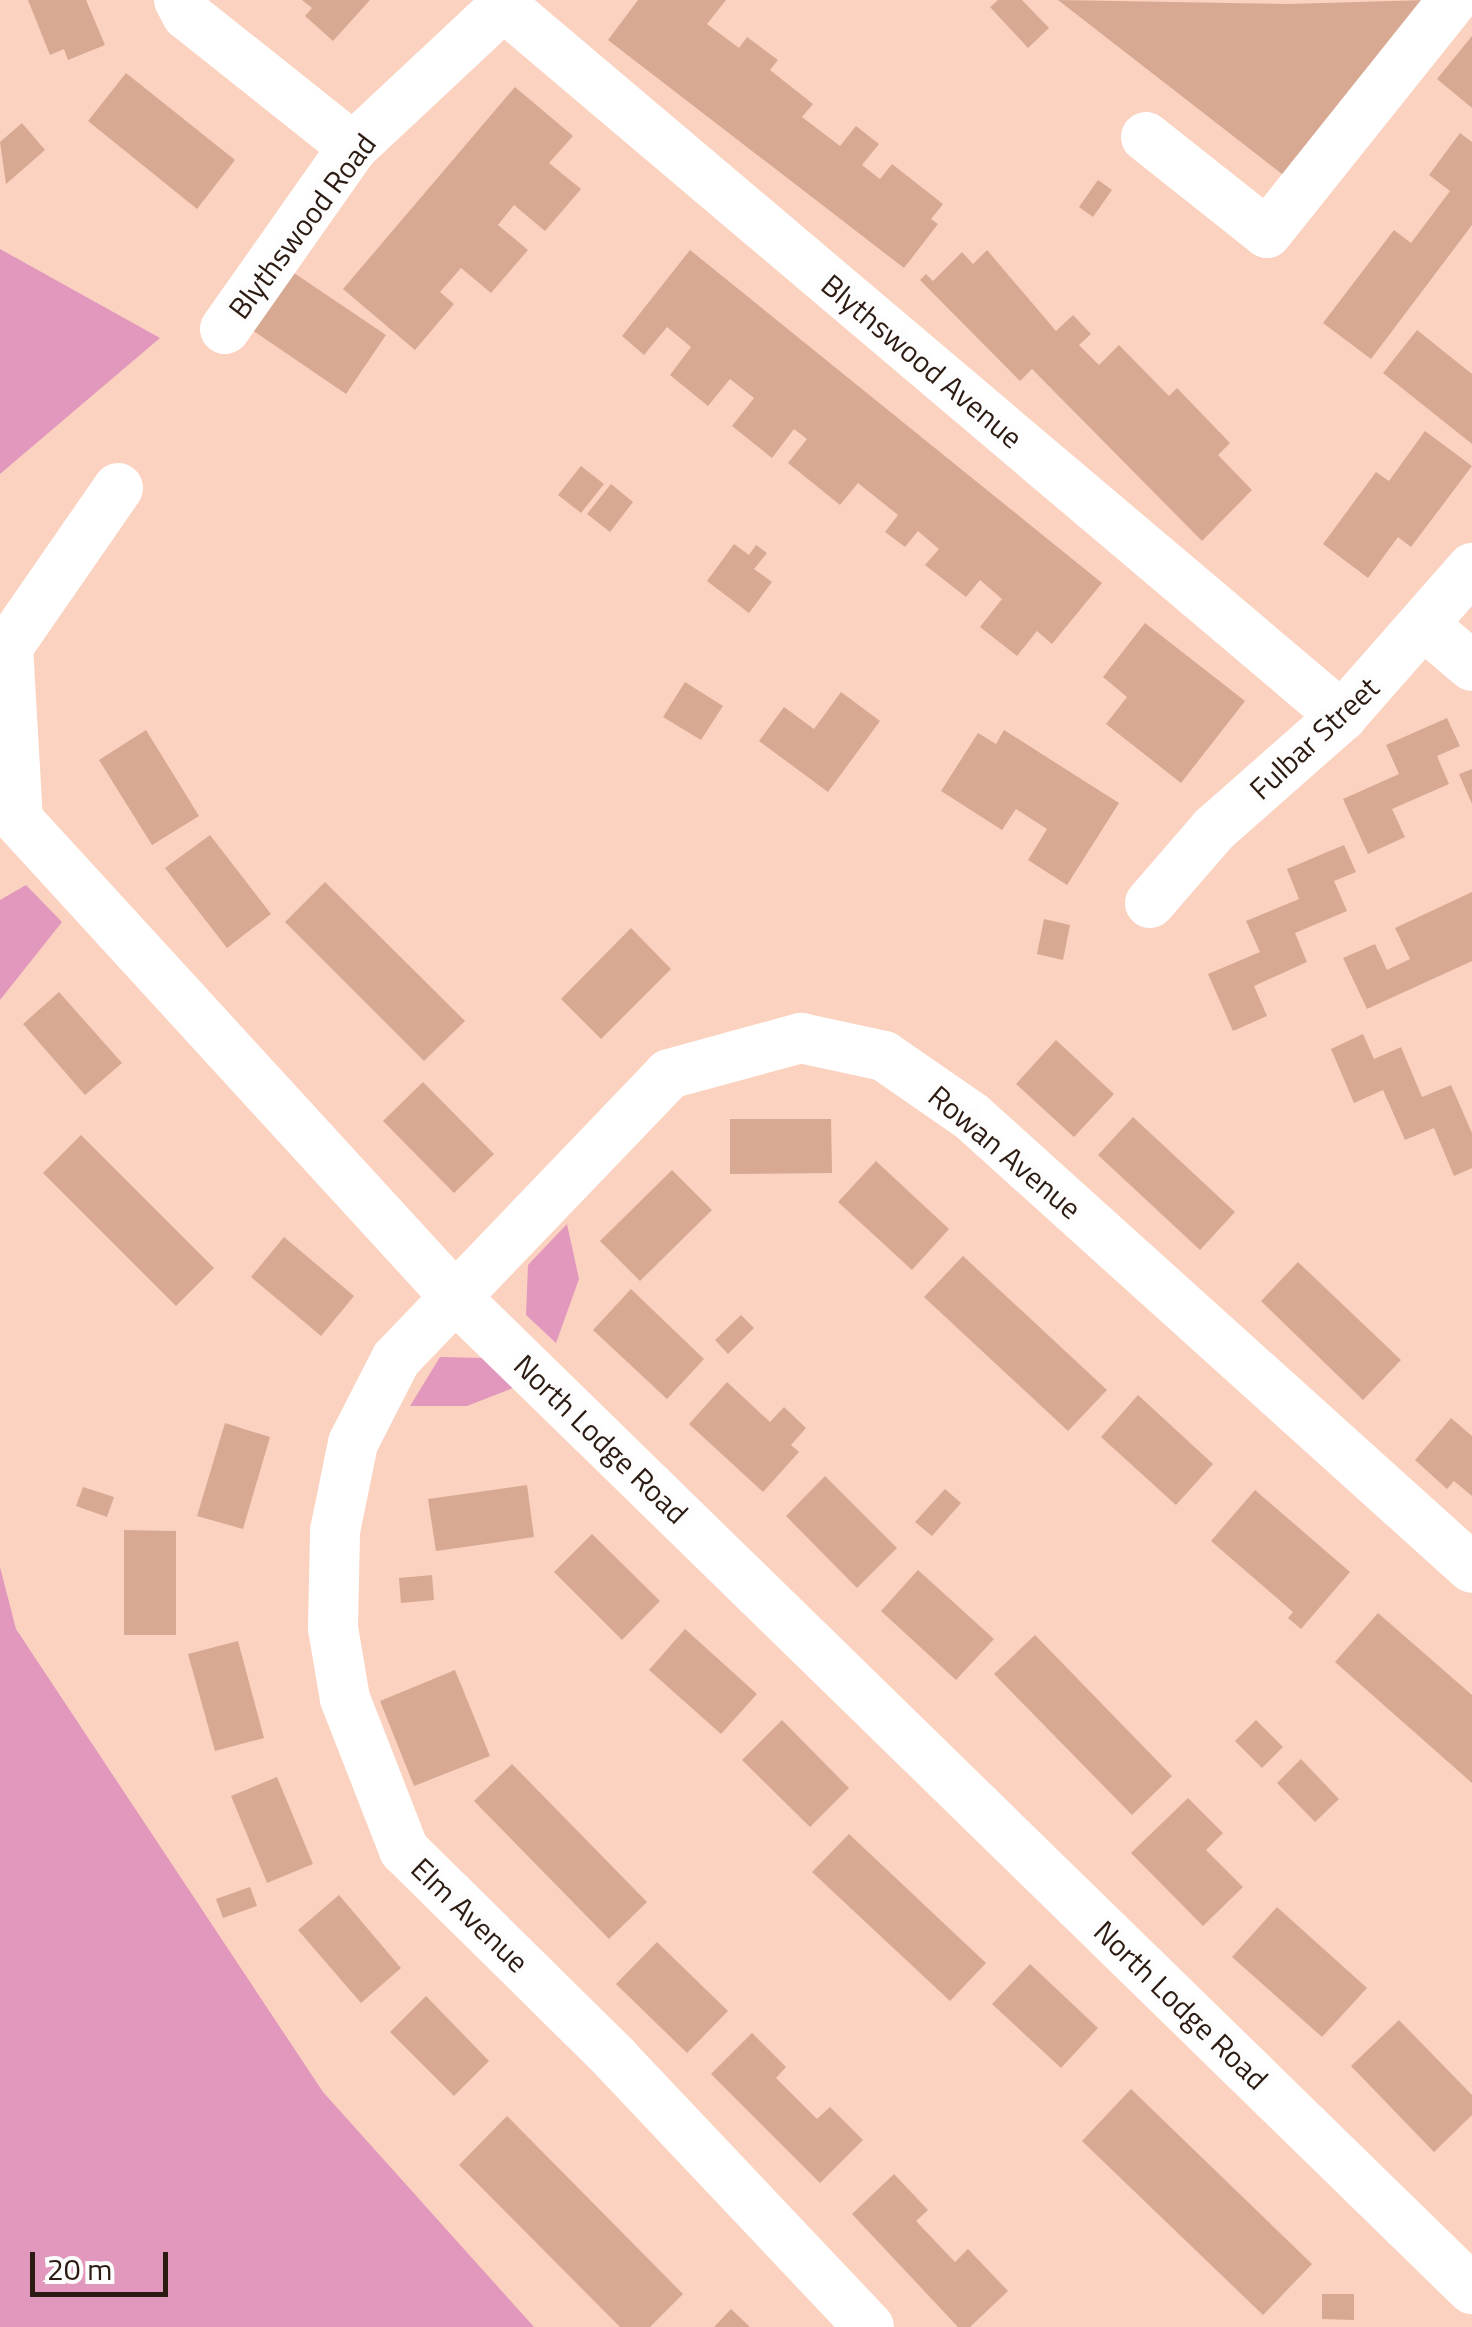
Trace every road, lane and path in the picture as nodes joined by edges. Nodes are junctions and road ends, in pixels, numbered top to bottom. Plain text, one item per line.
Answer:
1 (180, 0) edge
2 (1453, 0) edge
3 (506, 3) edge
4 (1146, 137) dead end
5 (353, 147) junction
6 (226, 329) dead end
7 (118, 488) dead end
8 (1472, 568) edge
9 (1426, 628) junction
10 (1472, 666) edge
11 (1342, 716) junction
12 (1150, 903) dead end
13 (457, 1299) junction
14 (1472, 1568) edge
15 (1472, 2289) edge
16 (869, 2327) edge

1 - 5 street
2 - 4 street
3 - 5 street, Blythswood Road
3 - 11 street, Blythswood Avenue
5 - 6 street, Blythswood Road
7 - 13 street, North Lodge Road
8 - 9 street, Fulbar Street
9 - 10 street
9 - 11 street, Fulbar Street
11 - 12 street, Fulbar Street
13 - 14 street, Rowan Avenue
13 - 15 street, North Lodge Road
13 - 16 street, Elm Avenue

